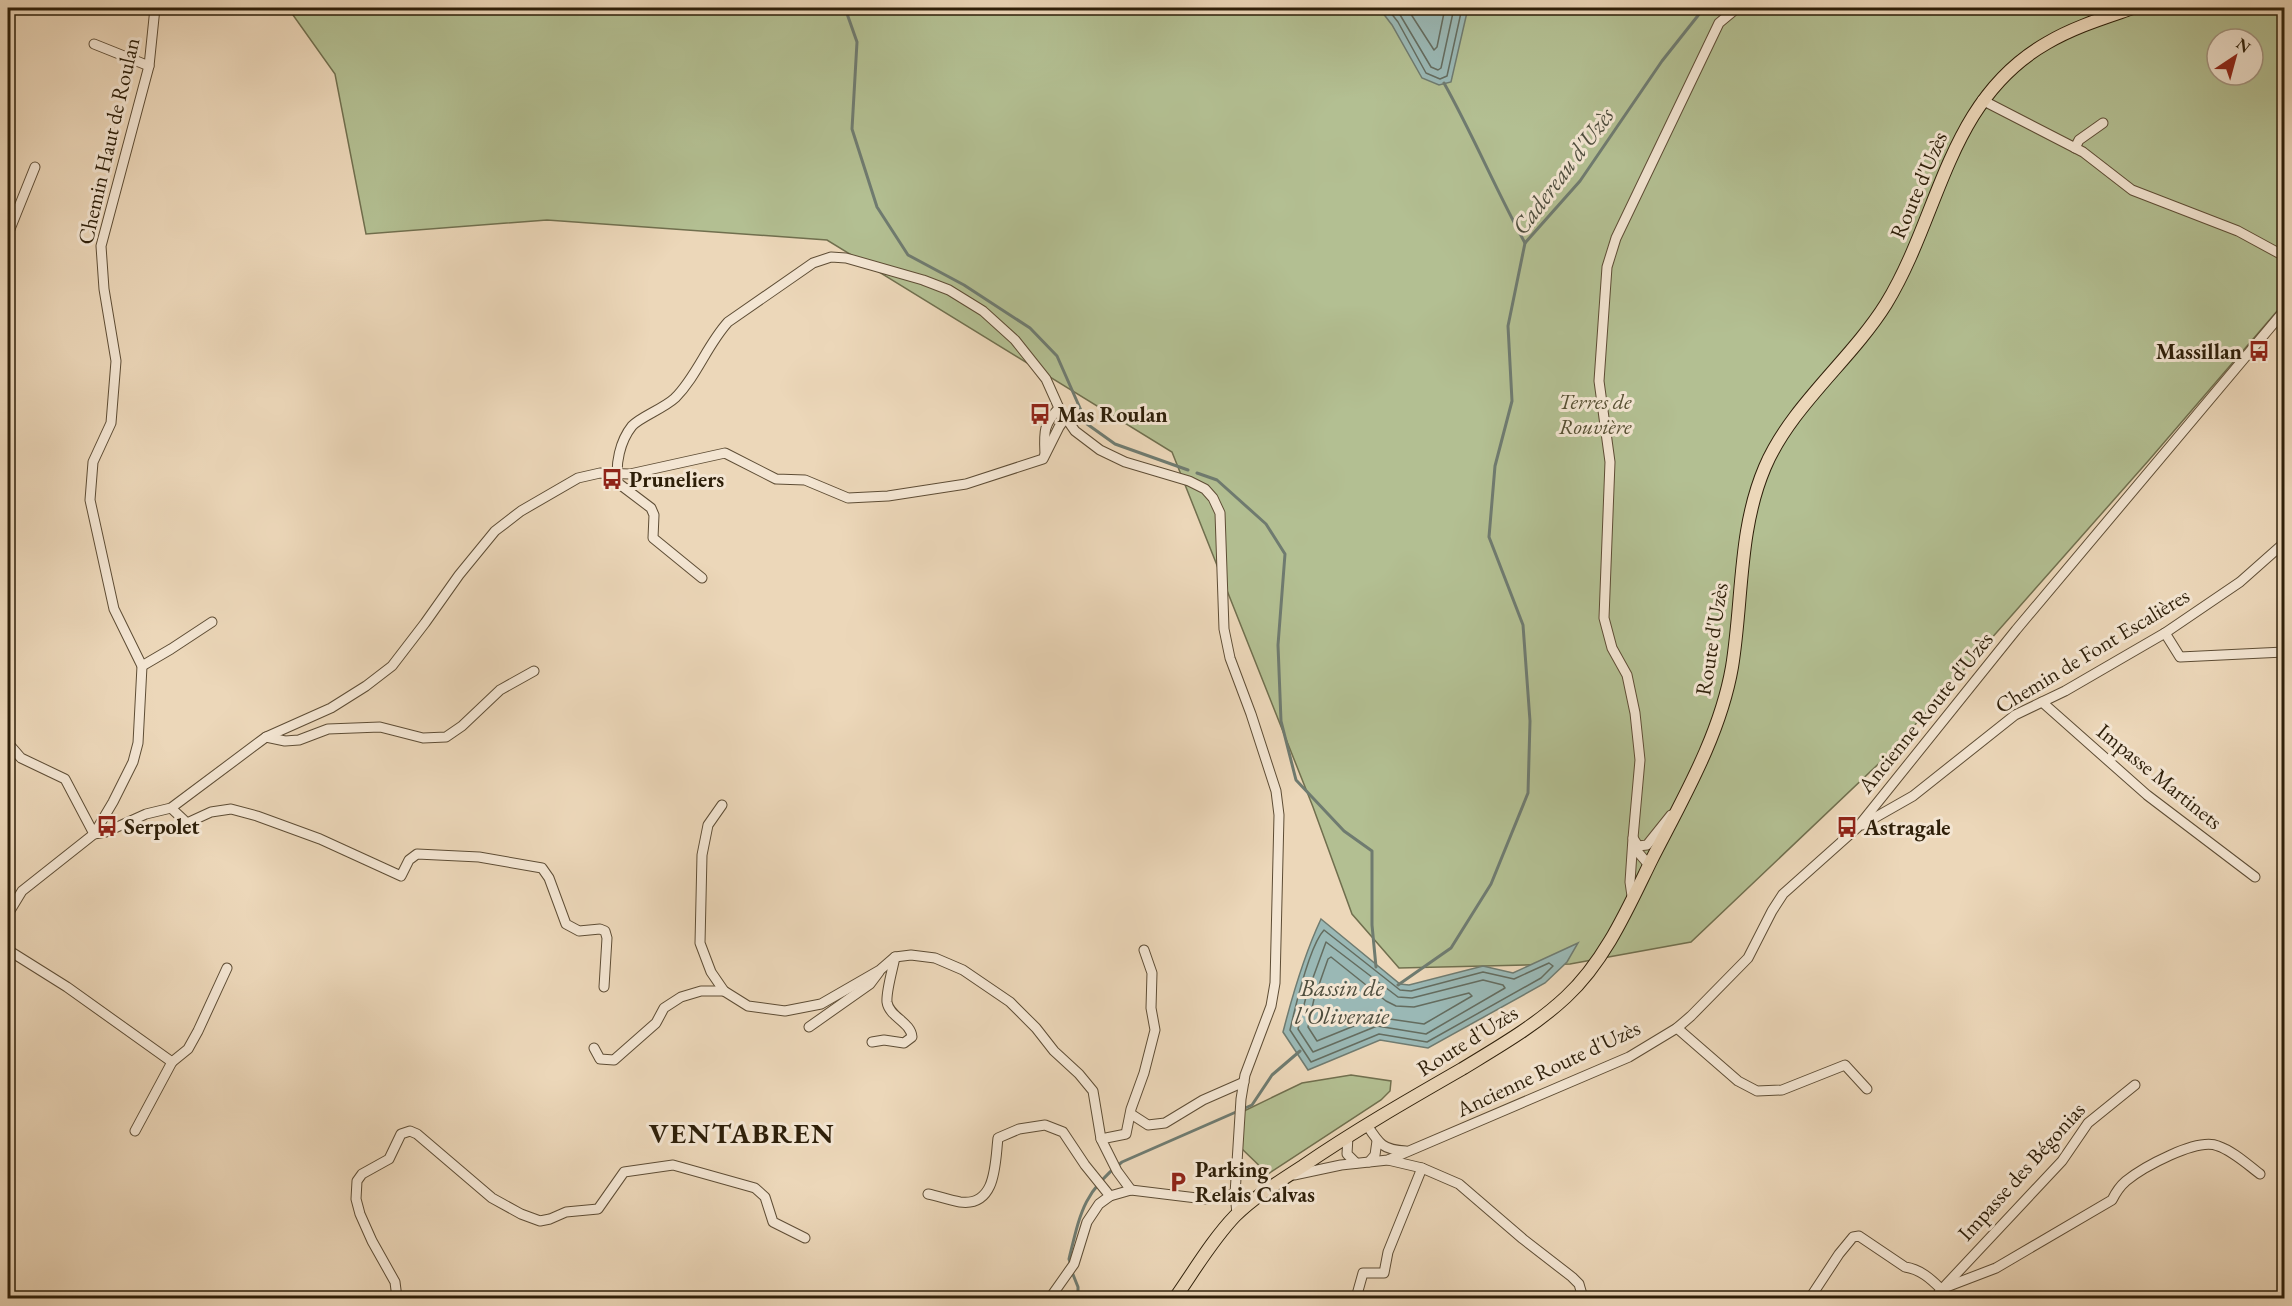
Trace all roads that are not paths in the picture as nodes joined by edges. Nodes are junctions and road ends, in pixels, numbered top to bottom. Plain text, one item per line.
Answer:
1 (155, 8) edge
2 (1737, 8) edge
3 (2133, 8) edge
4 (94, 44) dead end
5 (150, 66) junction
6 (1982, 100) junction
7 (2103, 123) dead end
8 (2075, 148) junction
9 (35, 167) dead end
10 (8, 234) edge
11 (2284, 256) edge
12 (2284, 311) edge
13 (1059, 408) junction
14 (1066, 417) junction
15 (1045, 454) junction
16 (617, 475) junction
17 (2284, 543) edge
18 (702, 578) dead end
19 (212, 622) dead end
20 (2165, 633) junction
21 (2284, 652) edge
22 (142, 666) junction
23 (534, 670) dead end
24 (2042, 702) junction
25 (266, 737) junction
26 (8, 744) edge
27 (722, 805) dead end
28 (1679, 806) junction
29 (171, 808) junction
30 (1857, 828) junction
31 (94, 834) junction
32 (1633, 838) junction
33 (1632, 857) junction
34 (1648, 868) junction
35 (2255, 877) dead end
36 (1632, 896) junction
37 (8, 914) edge
38 (8, 950) edge
39 (1144, 951) dead end
40 (895, 957) junction
41 (227, 968) dead end
42 (880, 970) junction
43 (604, 987) dead end
44 (724, 991) junction
45 (809, 1027) dead end
46 (1677, 1028) junction
47 (872, 1042) dead end
48 (594, 1048) dead end
49 (172, 1062) junction
50 (1244, 1082) junction
51 (2135, 1085) dead end
52 (1867, 1089) dead end
53 (1131, 1114) junction
54 (1367, 1125) junction
55 (135, 1131) dead end
56 (1348, 1136) junction
57 (1101, 1139) junction
58 (1377, 1141) junction
59 (1408, 1152) junction
60 (1388, 1160) junction
61 (1370, 1162) junction
62 (1356, 1163) junction
63 (1422, 1168) junction
64 (2260, 1174) dead end
65 (1287, 1176) junction
66 (1131, 1190) junction
67 (928, 1194) dead end
68 (1235, 1194) junction
69 (1110, 1196) junction
70 (1237, 1214) junction
71 (805, 1238) dead end
72 (1941, 1289) junction
73 (398, 1299) edge
74 (1050, 1299) edge
75 (1175, 1299) edge
76 (1356, 1299) edge
77 (1583, 1299) edge
78 (1810, 1299) edge
79 (1936, 1299) edge

1 - 5 street, Chemin Haut de Roulan
2 - 32 street
3 - 6 main road, Route d'Uzès
4 - 5 street
5 - 22 street, Chemin Haut de Roulan
6 - 8 street
6 - 28 main road, Route d'Uzès
7 - 8 street
8 - 11 street
9 - 10 street
12 - 30 street, Ancienne Route d'Uzès
13 - 14 street
13 - 15 street
13 - 16 street
14 - 15 street
14 - 50 street
15 - 16 street
16 - 18 street
16 - 25 street
17 - 20 street, Chemin de Font Escalières
19 - 22 street
20 - 21 street
20 - 24 street, Chemin de Font Escalières
22 - 31 street, Chemin Haut de Roulan
23 - 25 street
24 - 30 street, Chemin de Font Escalières
24 - 35 street, Impasse Martinets
25 - 29 street
26 - 31 street
27 - 44 street
28 - 32 street
28 - 34 main road, Route d'Uzès
29 - 31 street
29 - 43 street
30 - 46 street, Ancienne Route d'Uzès
31 - 37 street
32 - 33 street
32 - 34 street
33 - 34 street
33 - 36 street
34 - 36 main road, Route d'Uzès
36 - 54 main road, Route d'Uzès
38 - 49 street
39 - 53 street
40 - 42 street
40 - 47 street
40 - 57 street
41 - 49 street
42 - 44 street
42 - 45 street
44 - 48 street
46 - 52 street
46 - 59 street, Ancienne Route d'Uzès
49 - 55 street
50 - 53 street
50 - 68 street
51 - 72 street, Impasse des Bégonias
53 - 57 street
54 - 56 main road, Route d'Uzès
54 - 58 street
56 - 62 street
56 - 65 main road, Route d'Uzès
57 - 66 street
58 - 59 street
58 - 61 street
59 - 60 street, Ancienne Route d'Uzès
60 - 61 street, Ancienne Route d'Uzès
60 - 63 street
61 - 62 street, Ancienne Route d'Uzès
62 - 65 street, Ancienne Route d'Uzès
63 - 76 street
63 - 77 street
64 - 72 street, Impasse des Bégonias
65 - 70 main road, Route d'Uzès
66 - 68 street
66 - 69 street
67 - 69 street
68 - 70 street
69 - 74 street
70 - 75 main road, Route d'Uzès
71 - 73 street
72 - 78 street
72 - 79 street, Impasse des Bégonias

